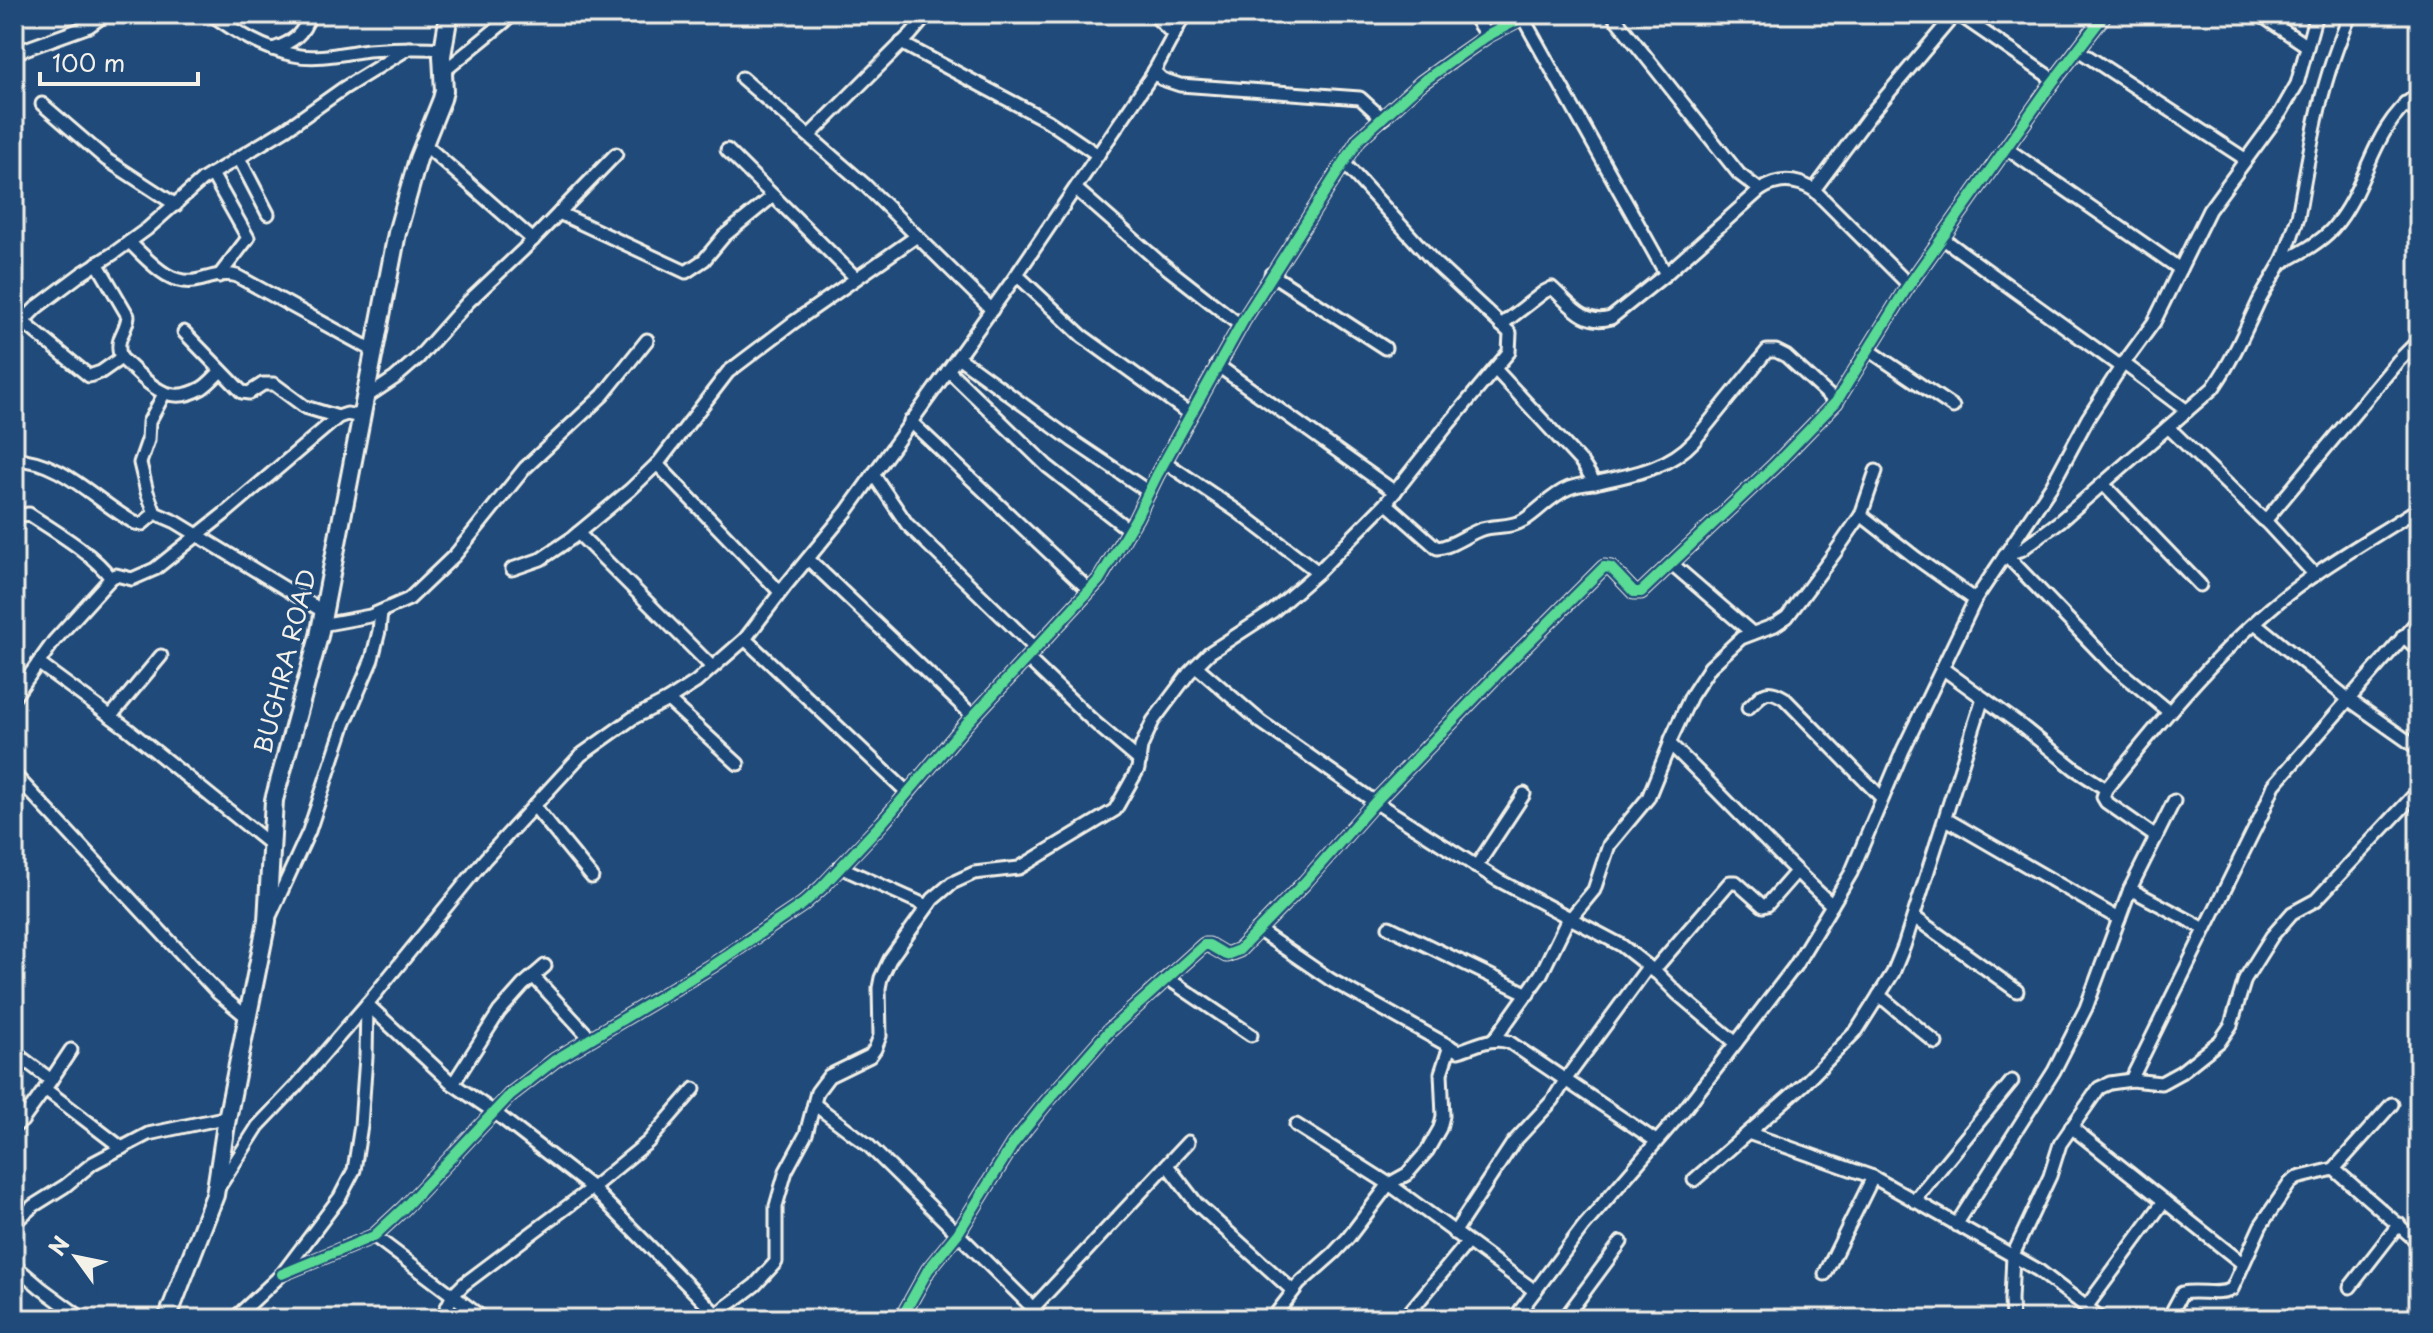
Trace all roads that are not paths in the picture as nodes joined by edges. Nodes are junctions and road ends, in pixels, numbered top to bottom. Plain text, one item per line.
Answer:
1 (106, 14) edge
2 (211, 14) edge
3 (310, 14) edge
4 (449, 14) edge
5 (514, 14) edge
6 (928, 14) edge
7 (1153, 14) edge
8 (1185, 14) edge
9 (1472, 14) edge
10 (1612, 14) edge
11 (1956, 14) edge
12 (2105, 14) edge
13 (2259, 14) edge
14 (2316, 14) edge
15 (2351, 14) edge
16 (1526, 16) edge
17 (1174, 35) junction
18 (1487, 36) junction
19 (901, 43) junction
20 (2307, 46) junction
21 (409, 48) junction
22 (443, 49) junction
23 (273, 50) junction
24 (2078, 50) junction
25 (14, 53) edge
26 (1154, 71) junction
27 (443, 72) junction
28 (742, 78) dead end
29 (2054, 80) junction
30 (2419, 93) edge
31 (2405, 103) junction
32 (42, 104) dead end
33 (2419, 115) edge
34 (1383, 119) junction
35 (810, 135) junction
36 (424, 144) junction
37 (2006, 148) junction
38 (727, 150) dead end
39 (616, 154) dead end
40 (1098, 155) junction
41 (239, 158) junction
42 (2245, 159) junction
43 (1344, 163) junction
44 (212, 174) junction
45 (1076, 189) junction
46 (1760, 190) junction
47 (1814, 190) junction
48 (773, 196) junction
49 (176, 205) junction
50 (559, 213) junction
51 (268, 214) dead end
52 (917, 236) junction
53 (1942, 238) junction
54 (533, 240) junction
55 (129, 242) junction
56 (97, 263) junction
57 (2281, 264) junction
58 (2180, 269) junction
59 (1271, 274) junction
60 (1666, 274) junction
61 (1017, 275) junction
62 (219, 276) junction
63 (856, 278) junction
64 (1909, 285) junction
65 (992, 310) junction
66 (17, 324) edge
67 (1240, 325) junction
68 (1501, 325) junction
69 (184, 332) dead end
70 (647, 340) dead end
71 (2419, 340) edge
72 (1385, 348) dead end
73 (1869, 350) junction
74 (374, 351) junction
75 (958, 357) junction
76 (121, 358) junction
77 (1217, 365) junction
78 (2122, 365) junction
79 (1495, 369) junction
80 (948, 370) junction
81 (221, 371) junction
82 (164, 394) junction
83 (365, 398) junction
84 (1836, 402) junction
85 (1953, 407) dead end
86 (2187, 411) junction
87 (1190, 414) junction
88 (338, 417) junction
89 (362, 417) junction
90 (910, 421) junction
91 (2168, 427) junction
92 (14, 459) edge
93 (1165, 462) junction
94 (657, 464) junction
95 (1876, 471) dead end
96 (873, 474) junction
97 (1595, 483) junction
98 (2103, 484) junction
99 (1149, 492) junction
100 (1395, 492) junction
101 (1386, 503) junction
102 (2419, 508) edge
103 (155, 513) junction
104 (1861, 515) junction
105 (14, 516) edge
106 (2265, 521) junction
107 (1129, 530) junction
108 (578, 533) junction
109 (197, 535) junction
110 (2005, 554) junction
111 (808, 559) junction
112 (1672, 564) junction
113 (512, 569) dead end
114 (1318, 572) junction
115 (2315, 575) junction
116 (111, 578) junction
117 (2200, 585) dead end
118 (1089, 590) junction
119 (780, 592) junction
120 (1975, 600) junction
121 (381, 612) junction
122 (322, 618) junction
123 (2419, 619) edge
124 (2255, 623) junction
125 (1752, 633) junction
126 (2403, 636) junction
127 (745, 639) junction
128 (2419, 650) edge
129 (1032, 653) junction
130 (161, 656) dead end
131 (38, 663) junction
132 (1196, 666) junction
133 (712, 667) junction
134 (1942, 668) junction
135 (14, 697) edge
136 (1983, 698) junction
137 (2348, 699) junction
138 (668, 700) junction
139 (1748, 708) dead end
140 (2169, 712) junction
141 (111, 716) junction
142 (973, 716) junction
143 (1670, 744) junction
144 (2419, 749) edge
145 (1140, 761) junction
146 (738, 764) dead end
147 (14, 774) edge
148 (2106, 789) junction
149 (2419, 790) edge
150 (908, 793) junction
151 (1524, 794) dead end
152 (1882, 798) junction
153 (2174, 801) dead end
154 (1375, 802) junction
155 (534, 806) junction
156 (1946, 819) junction
157 (2156, 837) junction
158 (271, 845) junction
159 (840, 867) junction
160 (1476, 867) junction
161 (1796, 872) junction
162 (592, 877) dead end
163 (2130, 889) junction
164 (1832, 905) junction
165 (927, 906) junction
166 (1914, 917) junction
167 (1570, 919) junction
168 (2119, 919) junction
169 (267, 921) junction
170 (1389, 927) dead end
171 (2205, 929) junction
172 (1258, 930) junction
173 (545, 966) dead end
174 (1650, 969) junction
175 (533, 976) junction
176 (1167, 978) junction
177 (2017, 991) dead end
178 (1528, 994) junction
179 (1879, 995) junction
180 (367, 1004) junction
181 (248, 1018) junction
182 (1251, 1035) dead end
183 (590, 1038) junction
184 (1494, 1040) junction
185 (1736, 1043) junction
186 (1936, 1043) dead end
187 (1450, 1046) junction
188 (71, 1050) dead end
189 (14, 1052) edge
190 (2131, 1080) junction
191 (2012, 1081) dead end
192 (1565, 1082) junction
193 (453, 1084) junction
194 (48, 1085) junction
195 (694, 1089) dead end
196 (814, 1104) junction
197 (2392, 1104) dead end
198 (494, 1112) junction
199 (228, 1117) junction
200 (1296, 1125) dead end
201 (14, 1127) edge
202 (2071, 1127) junction
203 (1748, 1133) junction
204 (1656, 1141) junction
205 (1188, 1142) dead end
206 (122, 1148) junction
207 (1167, 1165) junction
208 (2334, 1169) junction
209 (1873, 1177) junction
210 (1694, 1180) dead end
211 (1389, 1184) junction
212 (592, 1188) junction
213 (215, 1195) junction
214 (1914, 1201) junction
215 (2164, 1201) junction
216 (14, 1223) edge
217 (2399, 1224) junction
218 (1956, 1225) junction
219 (958, 1233) junction
220 (1454, 1233) junction
221 (374, 1236) junction
222 (1621, 1242) dead end
223 (1467, 1243) junction
224 (2419, 1243) edge
225 (2013, 1255) junction
226 (2242, 1263) junction
227 (14, 1265) edge
228 (282, 1274) junction
229 (1825, 1274) dead end
230 (2350, 1287) dead end
231 (1293, 1291) junction
232 (1535, 1291) junction
233 (453, 1295) junction
234 (2087, 1306) junction
235 (1038, 1315) edge
236 (713, 1316) edge
237 (2098, 1318) edge
238 (83, 1319) edge
239 (167, 1319) edge
240 (234, 1319) edge
241 (441, 1319) edge
242 (484, 1319) edge
243 (901, 1319) edge
244 (1272, 1319) edge
245 (1404, 1319) edge
246 (1514, 1319) edge
247 (1564, 1319) edge
248 (2012, 1319) edge
249 (2168, 1319) edge

1 - 25 street
2 - 23 street
3 - 23 street
4 - 22 street, BUGHRA ROAD
5 - 27 street
6 - 19 street
7 - 17 street
8 - 17 street
9 - 18 street
10 - 46 street
11 - 29 street
11 - 47 street
12 - 24 street
13 - 20 street
14 - 20 street
15 - 57 street
16 - 18 street
16 - 60 street
17 - 26 street
18 - 34 street
19 - 35 street
19 - 40 street
20 - 42 street
21 - 22 street
21 - 23 street
21 - 41 street
22 - 27 street, BUGHRA ROAD
24 - 29 street
24 - 42 street
26 - 34 street
26 - 40 street
27 - 36 street, BUGHRA ROAD
28 - 35 street
29 - 37 street
30 - 31 street
31 - 33 street
31 - 57 street
32 - 49 street
34 - 43 street
35 - 52 street
36 - 54 street
36 - 74 street, BUGHRA ROAD
37 - 53 street
37 - 58 street
38 - 48 street
39 - 50 street
40 - 45 street
41 - 44 street
41 - 51 street
42 - 58 street
43 - 59 street
43 - 68 street
44 - 49 street
44 - 62 street
45 - 61 street
45 - 67 street
46 - 47 street
46 - 60 street
47 - 64 street
48 - 50 street
48 - 63 street
49 - 55 street
50 - 54 street
52 - 63 street
52 - 65 street
53 - 64 street
53 - 78 street
54 - 83 street
55 - 56 street
55 - 62 street
56 - 66 street
56 - 76 street
57 - 86 street
58 - 78 street
59 - 67 street
59 - 72 street
60 - 68 street
61 - 65 street
61 - 87 street
62 - 74 street
63 - 94 street
64 - 73 street
65 - 75 street
66 - 76 street
67 - 77 street
68 - 79 street
69 - 81 street
70 - 121 street
71 - 106 street
73 - 84 street
73 - 85 street
74 - 83 street, BUGHRA ROAD
75 - 80 street
75 - 99 street
76 - 82 street
77 - 87 street
77 - 100 street
78 - 86 street
78 - 110 street
79 - 97 street
79 - 100 street
80 - 90 street
80 - 107 street
81 - 82 street
81 - 88 street
82 - 103 street
83 - 89 street, BUGHRA ROAD
84 - 97 street
84 - 112 street
86 - 91 street
87 - 93 street
88 - 89 street
88 - 109 street
89 - 122 street, BUGHRA ROAD
90 - 96 street
90 - 118 street
91 - 98 street
91 - 106 street
92 - 103 street
93 - 99 street
93 - 114 street
94 - 108 street
94 - 119 street
95 - 104 street
96 - 111 street
96 - 129 street
97 - 101 street
98 - 110 street
98 - 117 street
99 - 107 street
100 - 101 street
101 - 114 street
102 - 115 street
103 - 109 street
104 - 120 street
104 - 125 street
105 - 116 street
106 - 115 street
107 - 118 street
108 - 113 street
108 - 133 street
109 - 116 street
109 - 122 street
110 - 120 street
110 - 140 street
111 - 119 street
111 - 142 street
112 - 125 street
112 - 154 street
114 - 132 street
115 - 124 street
116 - 131 street
118 - 129 street
119 - 127 street
120 - 134 street
121 - 122 street
121 - 169 street
122 - 158 street, BUGHRA ROAD
123 - 126 street
124 - 137 street
124 - 140 street
125 - 143 street
126 - 128 street
126 - 137 street
127 - 133 street
127 - 150 street
129 - 142 street
129 - 145 street
130 - 141 street
131 - 135 street
131 - 141 street
132 - 145 street
132 - 154 street
133 - 138 street
134 - 136 street
134 - 152 street
136 - 148 street
136 - 156 street
137 - 144 street
137 - 171 street
138 - 146 street
138 - 155 street
139 - 152 street
140 - 148 street
141 - 158 street
142 - 150 street
143 - 161 street
143 - 167 street
145 - 165 street
147 - 181 street
148 - 157 street
149 - 190 street
150 - 159 street
151 - 160 street
152 - 164 street
153 - 157 street
154 - 160 street
154 - 172 street
155 - 162 street
155 - 180 street
156 - 166 street
156 - 168 street
157 - 163 street
158 - 169 street, BUGHRA ROAD
159 - 165 street
159 - 183 street
160 - 167 street
161 - 164 street
161 - 174 street
163 - 168 street
163 - 171 street
164 - 185 street
165 - 196 street
166 - 177 street
166 - 179 street
167 - 174 street
167 - 178 street
168 - 218 street
169 - 181 street, BUGHRA ROAD
170 - 178 street
171 - 190 street
172 - 176 street
172 - 187 street
173 - 175 street
174 - 185 street
174 - 192 street
175 - 183 street
175 - 193 street
176 - 182 street
176 - 219 street
178 - 184 street
179 - 186 street
179 - 203 street
180 - 193 street
180 - 213 street
180 - 228 street
181 - 199 street, BUGHRA ROAD
183 - 198 street
184 - 187 street
184 - 192 street
185 - 204 street
187 - 211 street
188 - 194 street
189 - 194 street
190 - 202 street
191 - 214 street
192 - 204 street
192 - 220 street
193 - 198 street
194 - 201 street
194 - 206 street
195 - 212 street
196 - 219 street
196 - 236 street
197 - 208 street
198 - 212 street
198 - 221 street
199 - 206 street
199 - 213 street, BUGHRA ROAD
200 - 211 street
202 - 215 street
202 - 225 street
203 - 209 street
203 - 210 street
204 - 232 street
205 - 207 street
206 - 216 street
207 - 231 street
207 - 235 street
208 - 217 street
208 - 226 street
209 - 214 street
209 - 229 street
211 - 220 street
211 - 231 street
212 - 233 street
212 - 236 street
213 - 239 street, BUGHRA ROAD
214 - 218 street
215 - 226 street
215 - 234 street
217 - 224 street
217 - 230 street
218 - 225 street
219 - 235 street
219 - 243 street
220 - 223 street
221 - 228 street
221 - 233 street
222 - 247 street
223 - 232 street
223 - 245 street
225 - 234 street
225 - 248 street
226 - 249 street
227 - 238 street
228 - 240 street
231 - 244 street
232 - 246 street
233 - 241 street
233 - 242 street
234 - 237 street

